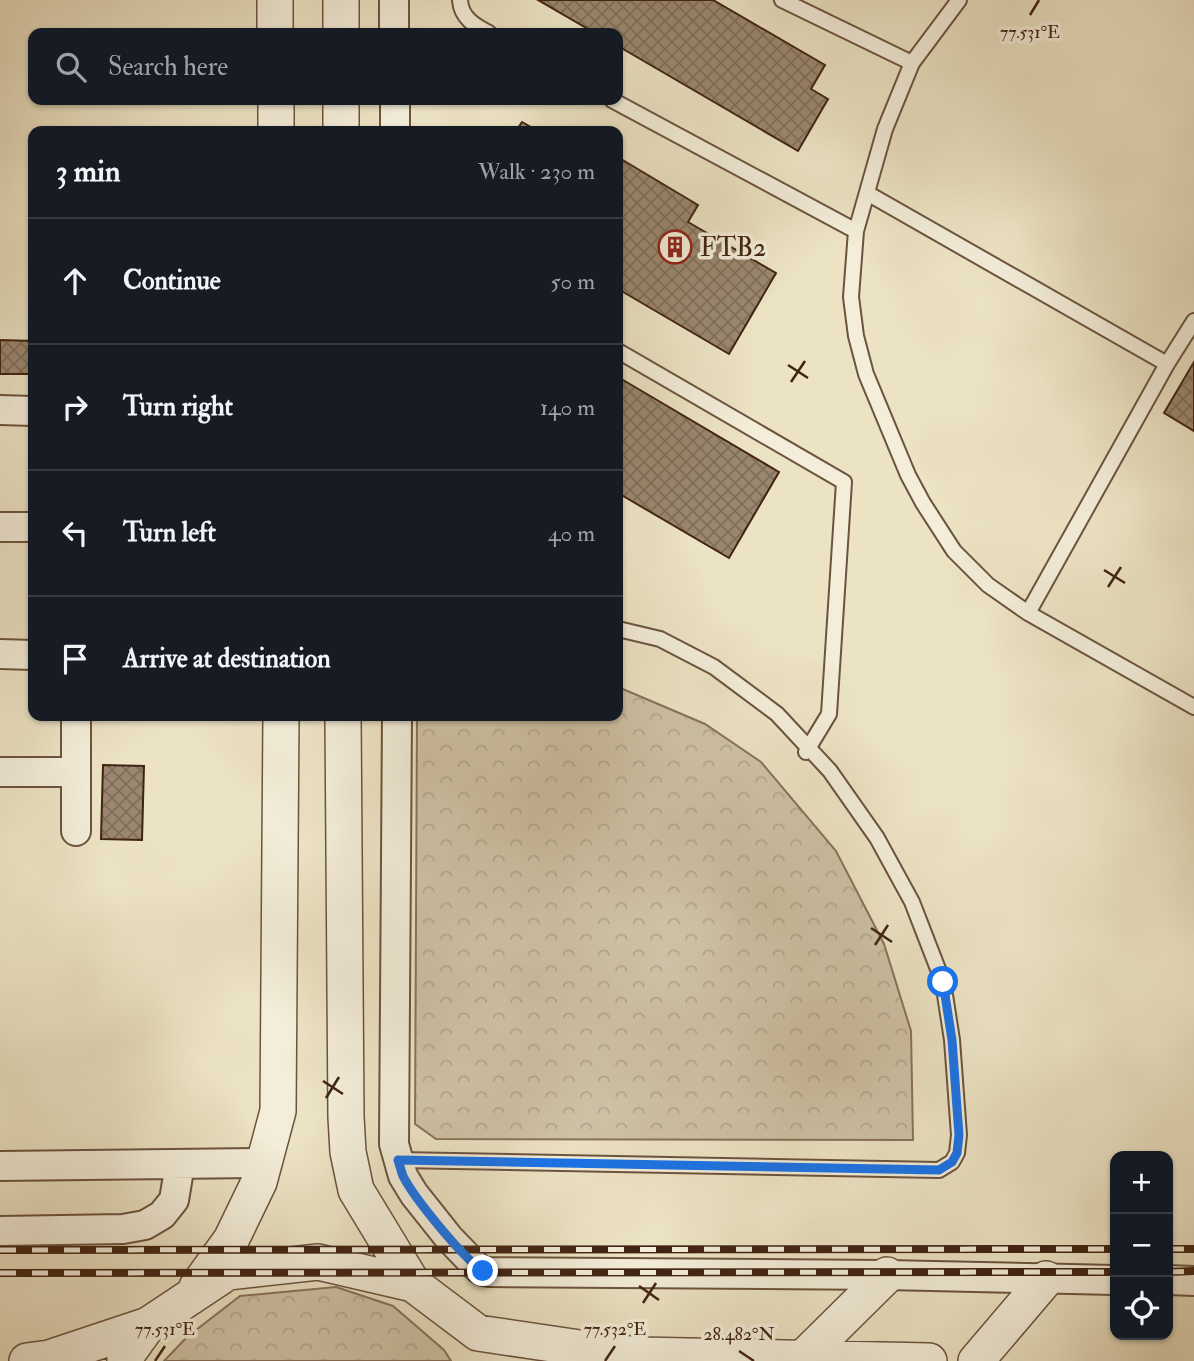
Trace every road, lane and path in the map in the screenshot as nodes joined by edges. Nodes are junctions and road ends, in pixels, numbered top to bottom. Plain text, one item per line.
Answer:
1 (275, 0) edge
2 (341, 0) edge
3 (394, 0) edge
4 (460, 0) edge
5 (782, 0) edge
6 (959, 0) edge
7 (275, 28) edge
8 (341, 28) edge
9 (394, 28) edge
10 (479, 28) edge
11 (912, 63) junction
12 (276, 105) edge
13 (341, 105) edge
14 (395, 105) edge
15 (621, 105) edge
16 (276, 126) edge
17 (341, 126) edge
18 (395, 126) edge
19 (867, 193) junction
20 (856, 231) junction
21 (1194, 321) edge
22 (623, 354) edge
23 (1167, 364) junction
24 (0, 410) edge
25 (28, 411) edge
26 (0, 527) edge
27 (28, 527) edge
28 (1028, 613) junction
29 (623, 630) edge
30 (0, 654) edge
31 (28, 655) edge
32 (1194, 707) edge
33 (76, 721) edge
34 (281, 721) edge
35 (343, 721) edge
36 (397, 721) edge
37 (807, 750) junction
38 (0, 772) edge
39 (76, 772) junction
40 (76, 831) dead end
41 (398, 1160) junction
42 (264, 1163) junction
43 (180, 1164) junction
44 (0, 1166) edge
45 (0, 1231) edge
46 (887, 1275) junction
47 (1046, 1279) junction
48 (1110, 1280) edge
49 (1173, 1280) edge
50 (1194, 1281) edge
51 (413, 1284) junction
52 (189, 1298) junction
53 (148, 1325) junction
54 (485, 1347) edge
55 (804, 1357) junction
56 (27, 1361) edge
57 (125, 1361) edge
58 (929, 1361) edge
59 (976, 1361) edge

1 - 7 street
2 - 8 street
3 - 9 street
4 - 10 lane
5 - 11 lane
6 - 11 lane
11 - 19 lane
12 - 16 street
13 - 17 street
14 - 18 street
15 - 20 lane
19 - 20 lane
19 - 23 lane
20 - 28 lane
21 - 23 lane
22 - 37 lane
23 - 28 lane
24 - 25 street
26 - 27 street
28 - 32 lane
29 - 37 lane
30 - 31 street
33 - 39 street
34 - 42 street
35 - 51 street
36 - 41 street
37 - 41 lane
38 - 39 street
39 - 40 street
41 - 46 street
42 - 43 street
42 - 52 street
43 - 44 street
43 - 45 street
46 - 47 street
46 - 55 street
47 - 48 street
47 - 59 street
49 - 50 street
51 - 52 street
51 - 54 street
52 - 53 street
53 - 56 street
53 - 57 street
54 - 55 street
55 - 58 street

